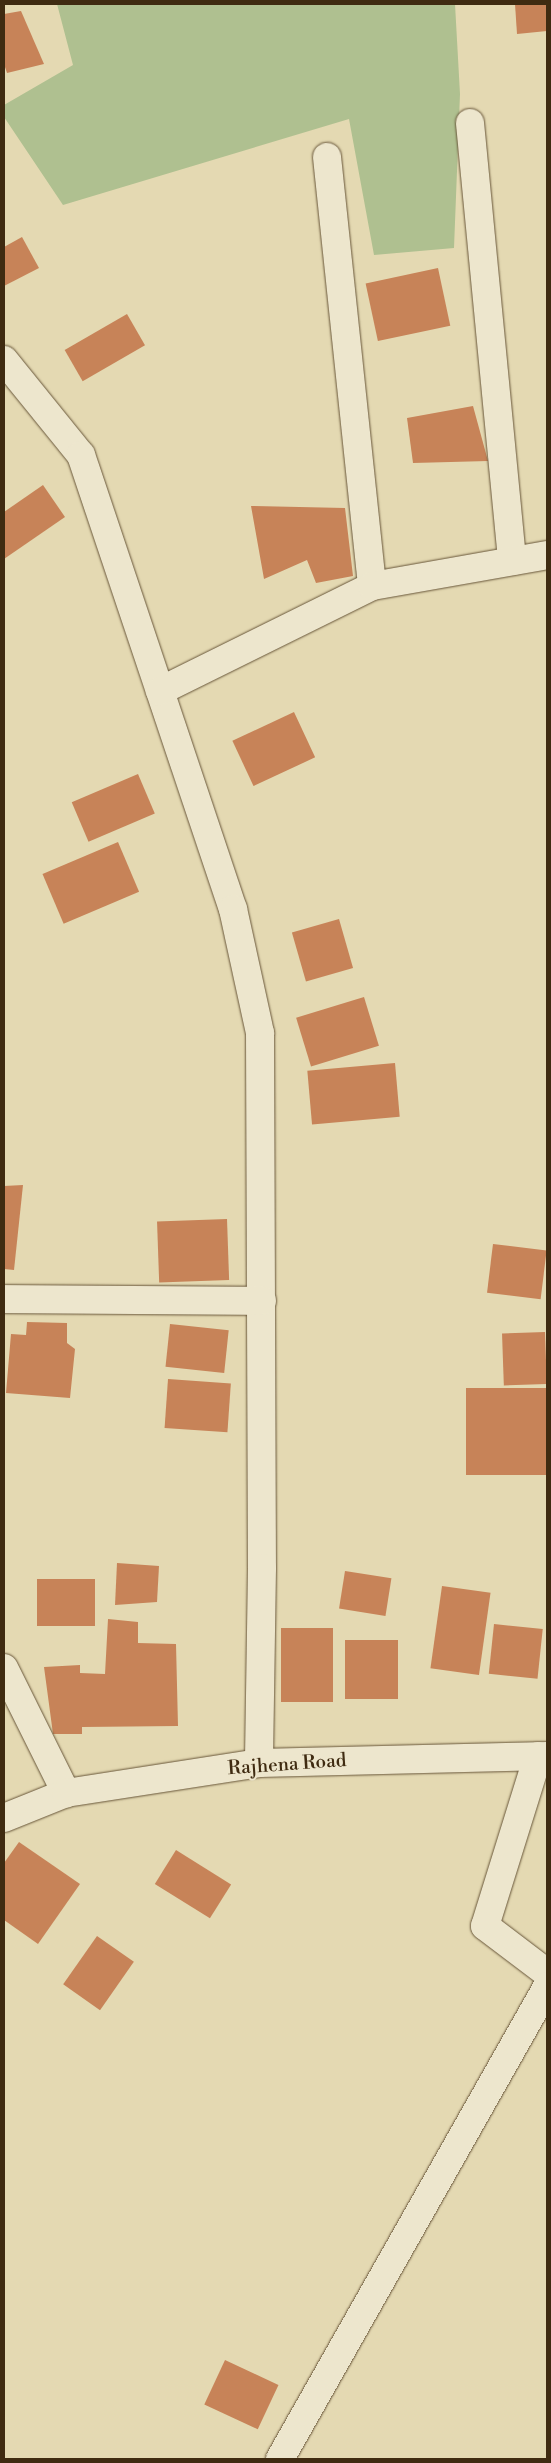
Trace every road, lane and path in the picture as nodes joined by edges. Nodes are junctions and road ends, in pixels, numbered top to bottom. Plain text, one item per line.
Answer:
1 (470, 123) dead end
2 (327, 157) dead end
3 (4, 360) edge
4 (547, 554) edge
5 (512, 561) junction
6 (372, 586) junction
7 (160, 691) junction
8 (4, 1299) edge
9 (262, 1301) junction
10 (4, 1668) edge
11 (543, 1756) edge
12 (259, 1763) junction
13 (66, 1793) junction
14 (4, 1818) edge
15 (547, 1973) edge
16 (547, 1987) edge
17 (280, 2459) edge

1 - 5 street
2 - 6 street
3 - 7 street
4 - 5 street
5 - 6 street
6 - 7 street
7 - 9 street
8 - 9 street
9 - 12 street
10 - 13 street
11 - 12 street, Rajhena Road
11 - 15 street
12 - 13 street, Rajhena Road
13 - 14 street, Rajhena Road
16 - 17 street

